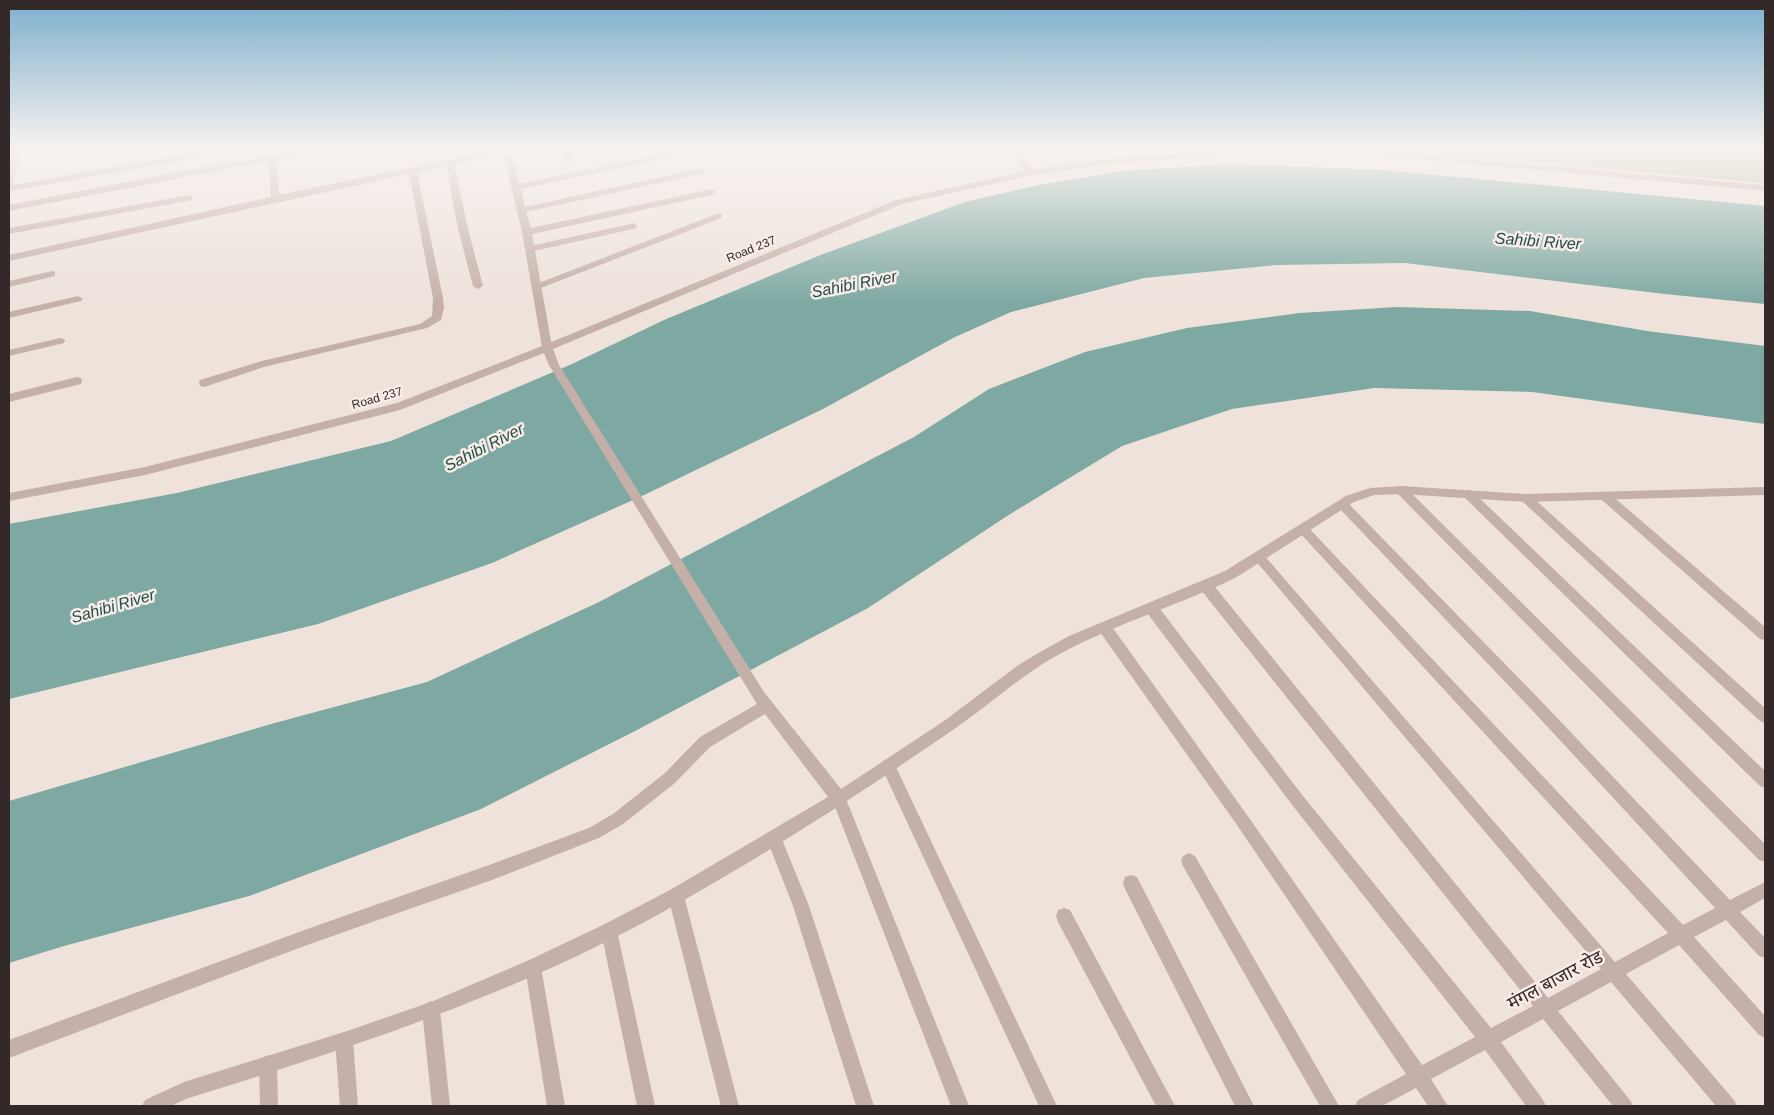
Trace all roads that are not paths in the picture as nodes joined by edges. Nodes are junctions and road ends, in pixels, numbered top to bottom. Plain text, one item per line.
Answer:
1 (50, 200) edge
2 (178, 200) edge
3 (270, 200) edge
4 (418, 200) edge
5 (457, 200) edge
6 (519, 200) edge
7 (568, 200) edge
8 (675, 200) edge
9 (908, 200) edge
10 (9, 208) edge
11 (522, 210) junction
12 (719, 216) dead end
13 (634, 226) dead end
14 (9, 230) edge
15 (527, 232) junction
16 (530, 249) junction
17 (9, 258) edge
18 (52, 274) dead end
19 (9, 284) edge
20 (478, 286) dead end
21 (536, 287) junction
22 (78, 298) dead end
23 (9, 315) edge
24 (60, 341) dead end
25 (547, 347) junction
26 (9, 353) edge
27 (77, 381) dead end
28 (204, 383) dead end
29 (9, 398) edge
30 (1401, 490) junction
31 (1765, 491) edge
32 (1468, 494) junction
33 (9, 497) edge
34 (1606, 497) junction
35 (1526, 498) junction
36 (1342, 504) junction
37 (1303, 529) junction
38 (1259, 557) junction
39 (1206, 586) junction
40 (1152, 609) junction
41 (1105, 628) junction
42 (1765, 635) edge
43 (763, 701) junction
44 (1765, 717) edge
45 (888, 766) junction
46 (1765, 781) edge
47 (839, 799) junction
48 (774, 837) junction
49 (1765, 855) edge
50 (1189, 862) dead end
51 (1131, 883) dead end
52 (1765, 890) edge
53 (676, 896) junction
54 (1727, 911) junction
55 (1064, 916) dead end
56 (609, 931) junction
57 (1682, 936) junction
58 (1765, 950) edge
59 (533, 967) junction
60 (1613, 972) junction
61 (1547, 1008) junction
62 (431, 1010) junction
63 (1765, 1029) edge
64 (1488, 1039) junction
65 (344, 1041) junction
66 (9, 1049) edge
67 (268, 1064) junction
68 (1418, 1076) junction
69 (151, 1106) edge
70 (268, 1106) edge
71 (349, 1106) edge
72 (440, 1106) edge
73 (556, 1106) edge
74 (646, 1106) edge
75 (730, 1106) edge
76 (865, 1106) edge
77 (960, 1106) edge
78 (1048, 1106) edge
79 (1166, 1106) edge
80 (1245, 1106) edge
81 (1330, 1106) edge
82 (1364, 1106) edge
83 (1439, 1106) edge
84 (1537, 1106) edge
85 (1624, 1106) edge
86 (1728, 1106) edge

1 - 10 street
2 - 14 street
3 - 17 street
4 - 28 street
5 - 20 street
6 - 11 street
7 - 11 street
8 - 15 street
9 - 25 street, Road 237
11 - 15 street
12 - 21 lane
13 - 16 lane
15 - 16 street
16 - 21 street
18 - 19 street
21 - 25 street
22 - 23 street
24 - 26 street
25 - 33 street, Road 237
25 - 43 street
27 - 29 street
30 - 32 street
30 - 36 street
30 - 49 street
31 - 34 street
32 - 35 street
32 - 46 street
34 - 35 street
34 - 42 street
35 - 44 street
36 - 37 street
36 - 54 street
37 - 38 street
37 - 57 street
38 - 39 street
38 - 60 street
39 - 40 street
39 - 61 street
40 - 41 street
40 - 64 street
41 - 45 street
41 - 68 street
43 - 47 street
43 - 66 street
45 - 47 street
45 - 78 street
47 - 48 street
47 - 77 street
48 - 53 street
48 - 76 street
50 - 81 street
51 - 80 street
52 - 54 street, मंगल बाजार रोड
53 - 56 street
53 - 75 street
54 - 57 street, मंगल बाजार रोड
54 - 58 street
55 - 79 street
56 - 59 street
56 - 74 street
57 - 60 street, मंगल बाजार रोड
57 - 63 street
59 - 62 street
59 - 73 street
60 - 61 street, मंगल बाजार रोड
60 - 86 street
61 - 64 street, मंगल बाजार रोड
61 - 85 street
62 - 65 street
62 - 72 street
64 - 68 street, मंगल बाजार रोड
64 - 84 street
65 - 67 street
65 - 71 street
67 - 69 street
67 - 70 street
68 - 82 street, मंगल बाजार रोड
68 - 83 street

